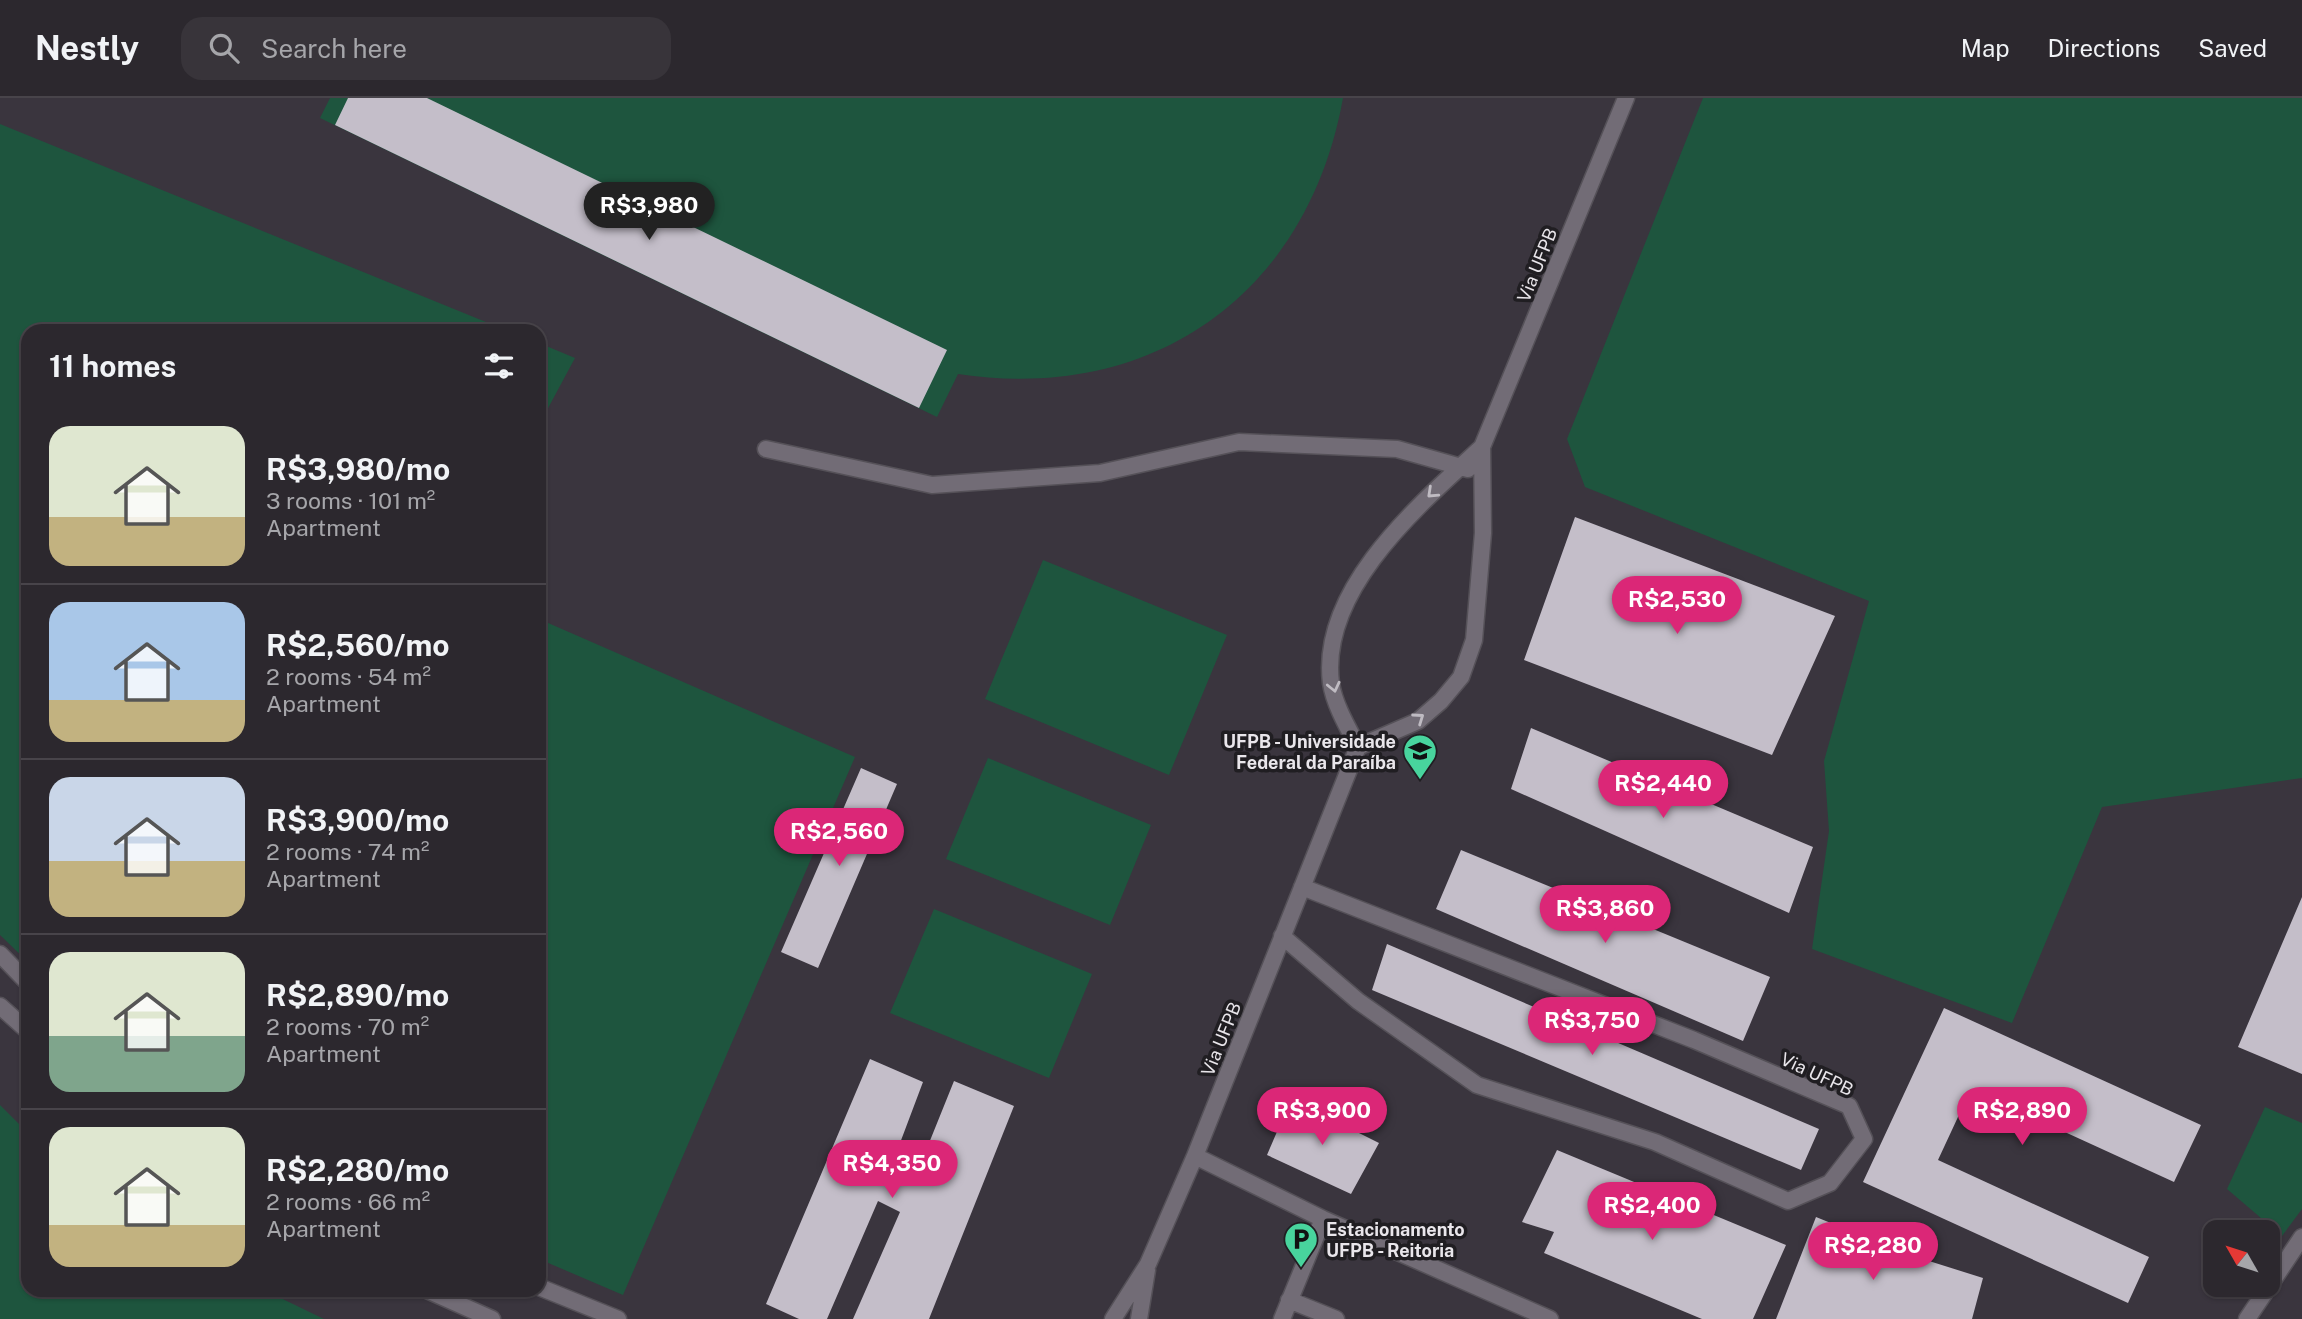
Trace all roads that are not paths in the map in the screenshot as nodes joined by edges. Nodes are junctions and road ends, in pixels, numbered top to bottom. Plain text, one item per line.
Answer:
1 (1626, 98) edge
2 (1482, 447) junction
3 (766, 449) dead end
4 (1461, 467) junction
5 (1482, 473) junction
6 (1358, 747) junction
7 (1302, 887) junction
8 (1282, 936) junction
9 (0, 954) edge
10 (21, 976) edge
11 (0, 1006) edge
12 (21, 1025) edge
13 (1195, 1156) junction
14 (1323, 1219) junction
15 (2302, 1237) edge
16 (1148, 1264) junction
17 (546, 1290) edge
18 (443, 1297) edge
19 (1289, 1300) junction
20 (492, 1319) edge
21 (618, 1319) edge
22 (1113, 1319) edge
23 (1139, 1319) edge
24 (1282, 1319) edge
25 (1336, 1319) edge
26 (1550, 1319) edge
27 (2247, 1319) edge

1 - 2 lane, Via UFPB
2 - 4 lane, Via UFPB
2 - 5 lane, Via UFPB
3 - 4 lane
4 - 5 lane
4 -> 6 lane, Via UFPB
6 -> 5 lane, Via UFPB
6 - 7 lane, Via UFPB
7 - 8 lane, Via UFPB
7 - 8 lane, Via UFPB
8 - 13 lane, Via UFPB
9 - 10 lane
11 - 12 lane
13 - 14 lane
13 - 16 lane, Via UFPB
14 - 19 lane
14 - 26 lane
15 - 27 lane
16 - 22 lane, Via UFPB
16 - 23 lane, Via UFPB
17 - 21 lane
18 - 20 lane
19 - 24 lane
19 - 25 lane

